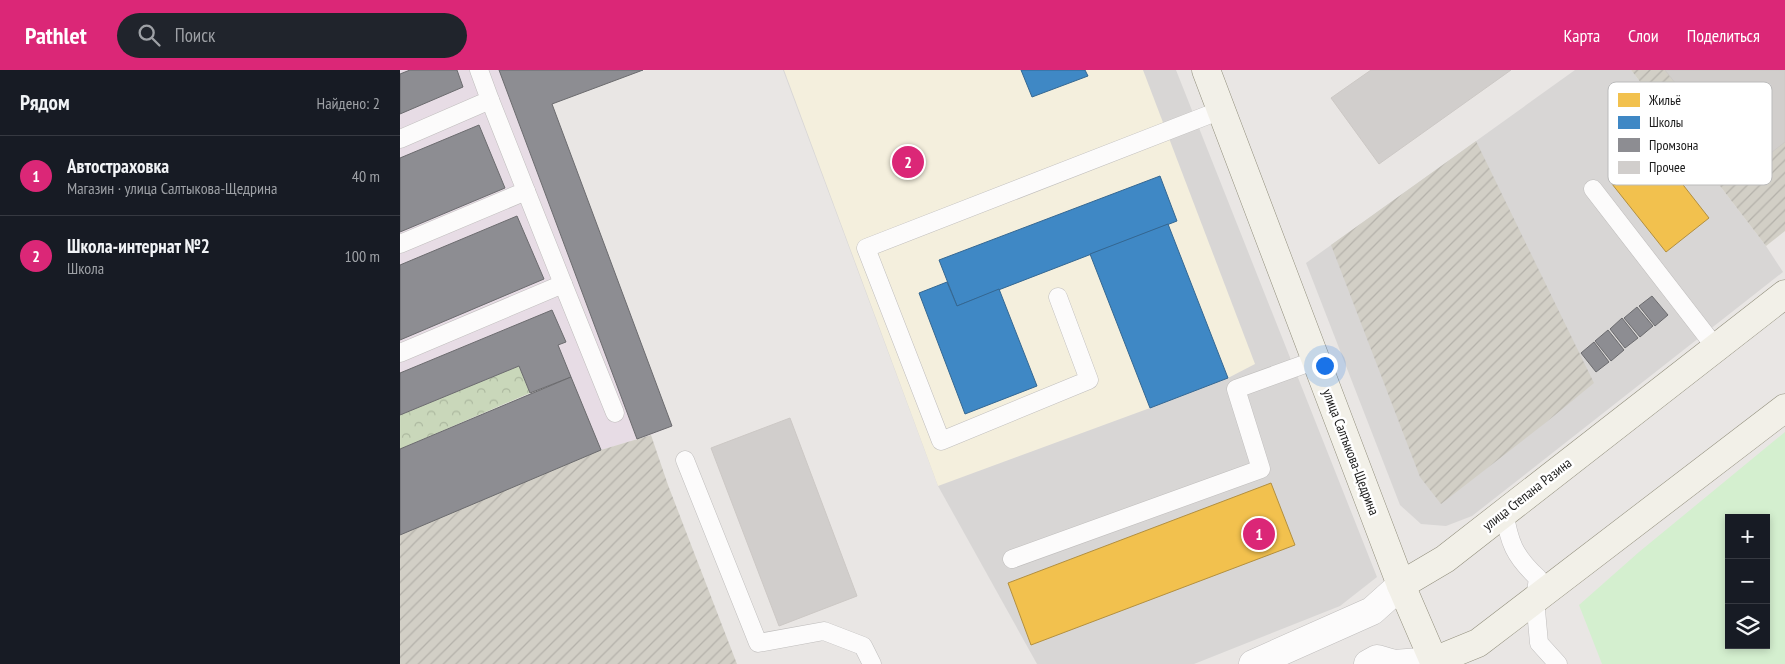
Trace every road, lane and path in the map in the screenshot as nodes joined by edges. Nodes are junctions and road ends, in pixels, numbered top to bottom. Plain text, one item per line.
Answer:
1 (478, 70) edge
2 (1206, 70) edge
3 (490, 100) junction
4 (1221, 110) junction
5 (400, 139) edge
6 (1593, 189) dead end
7 (526, 191) junction
8 (400, 244) edge
9 (563, 284) junction
10 (1785, 294) edge
11 (1058, 297) dead end
12 (1716, 348) junction
13 (400, 353) edge
14 (1316, 360) junction
15 (1785, 408) edge
16 (615, 413) dead end
17 (685, 460) dead end
18 (1504, 511) junction
19 (1012, 559) dead end
20 (1401, 585) junction
21 (1534, 599) junction
22 (1433, 663) edge
23 (872, 664) edge
24 (1253, 664) edge
25 (1368, 664) edge
26 (1558, 664) edge

1 - 3 lane
2 - 4 main road, улица Салтыкова-Щедрина
3 - 5 lane
3 - 7 lane
4 - 11 lane
4 - 14 main road, улица Салтыкова-Щедрина
6 - 12 lane
7 - 8 lane
7 - 9 lane
9 - 13 lane
9 - 16 lane
10 - 12 main road, улица Степана Разина
12 - 18 main road, улица Степана Разина
14 - 19 lane
14 - 20 main road, улица Салтыкова-Щедрина
15 - 21 main road
17 - 23 lane
18 - 20 main road, улица Степана Разина
18 - 21 lane
20 - 22 main road, улица Салтыкова-Щедрина
20 - 24 street, улица Степана Разина
21 - 22 main road
21 - 26 lane
22 - 25 street

